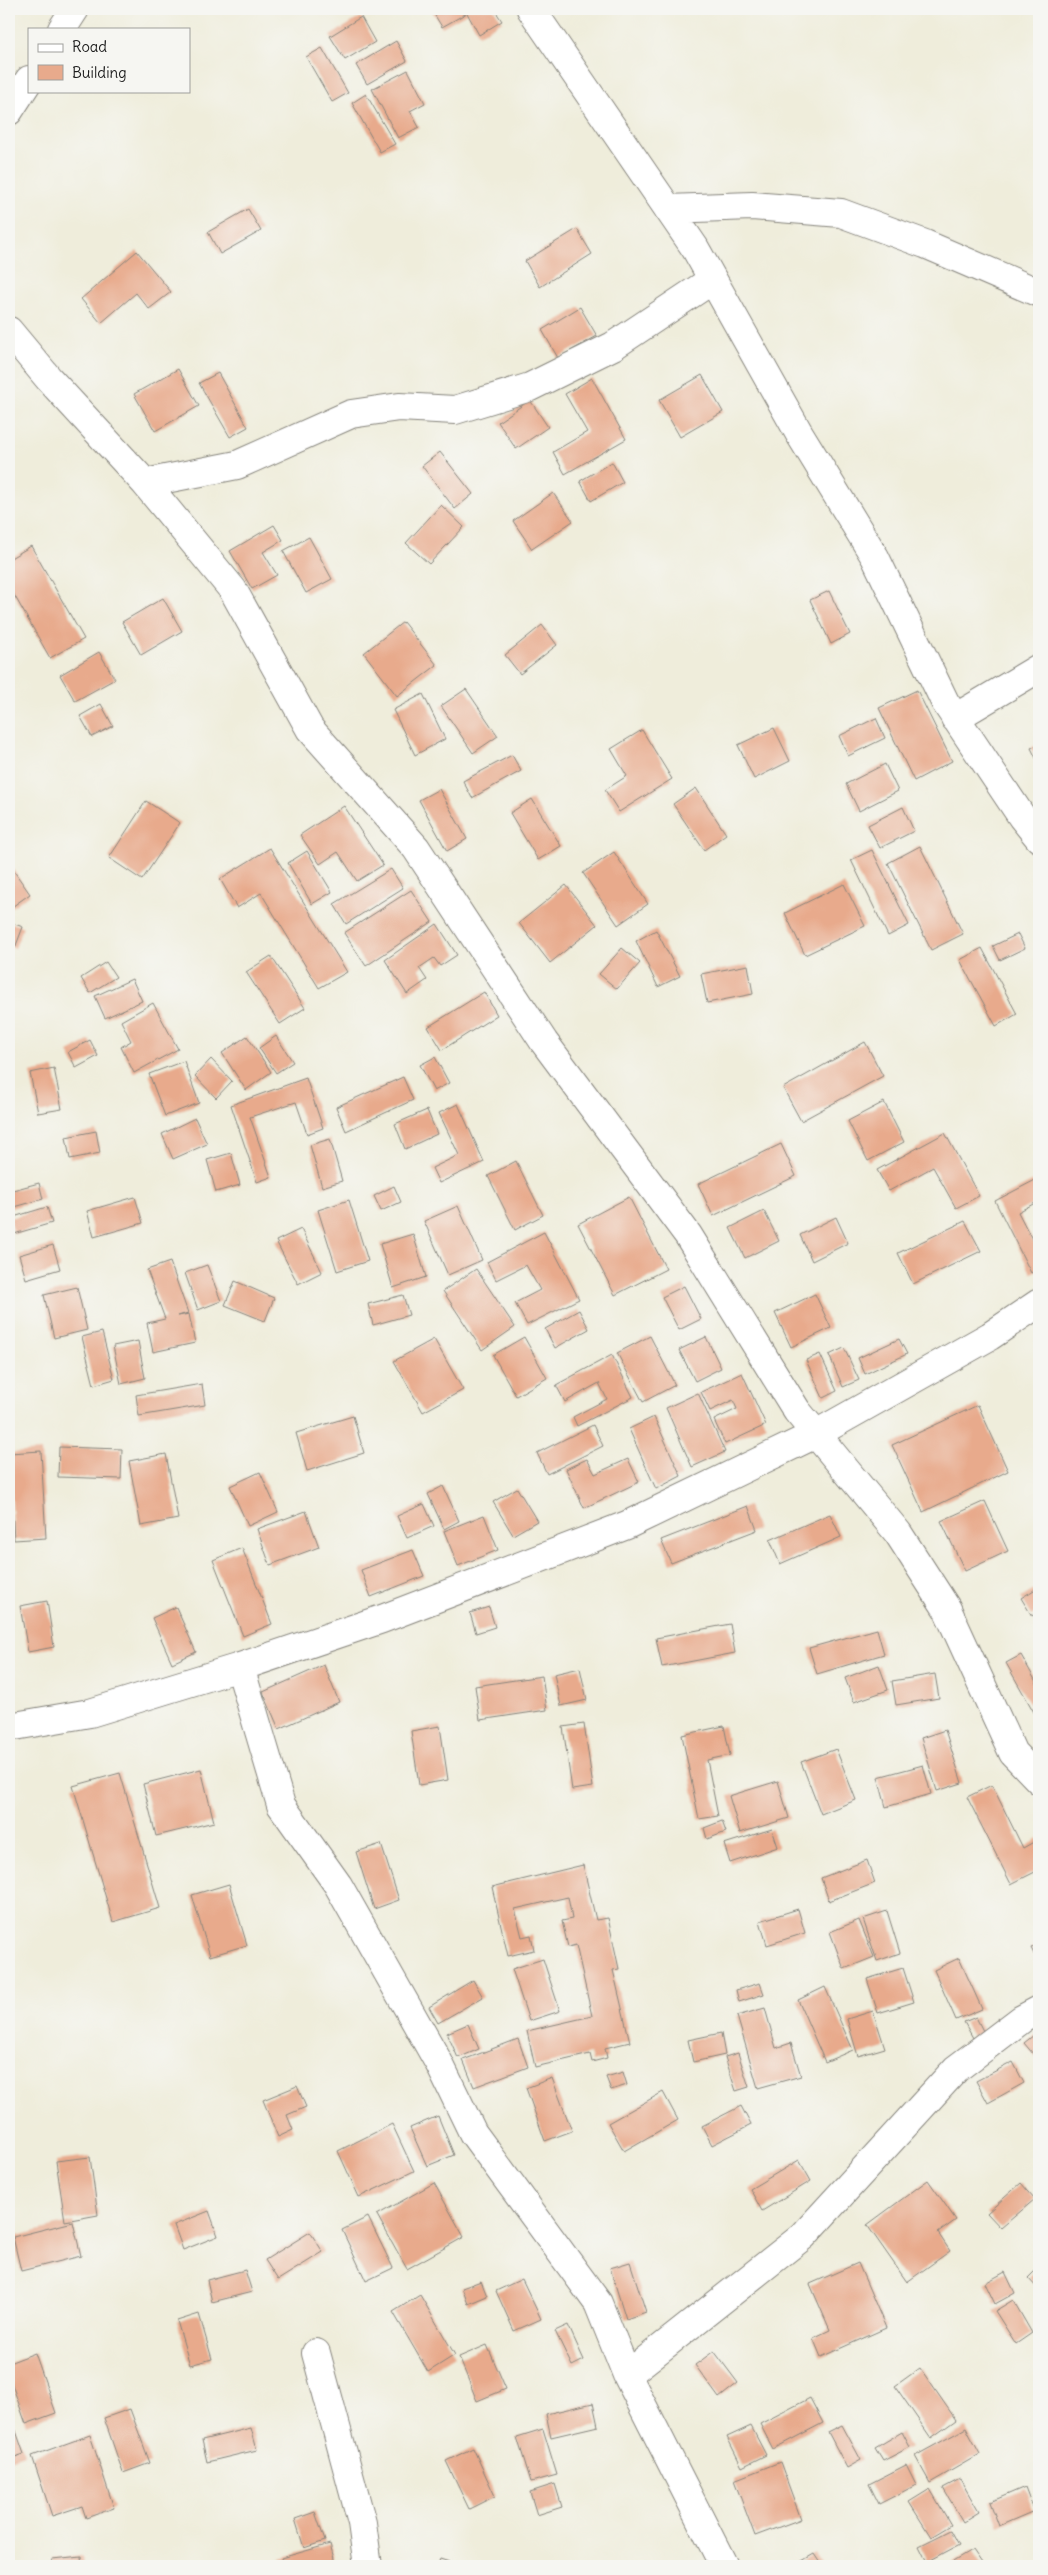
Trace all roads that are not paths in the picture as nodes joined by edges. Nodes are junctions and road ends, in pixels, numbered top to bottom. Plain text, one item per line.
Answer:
1 (75, 9) edge
2 (531, 9) edge
3 (63, 28) edge
4 (28, 82) edge
5 (9, 110) edge
6 (668, 209) junction
7 (712, 280) junction
8 (1039, 293) edge
9 (9, 331) edge
10 (145, 484) junction
11 (1039, 668) edge
12 (955, 718) junction
13 (1039, 838) edge
14 (1039, 1303) edge
15 (816, 1434) junction
16 (240, 1667) junction
17 (9, 1727) edge
18 (1039, 1780) edge
19 (1039, 2010) edge
20 (316, 2353) dead end
21 (627, 2375) junction
22 (368, 2566) edge
23 (724, 2566) edge

1 - 3 street
2 - 6 street
4 - 5 street
6 - 7 street
6 - 8 street
7 - 10 street
7 - 12 street
9 - 10 street
10 - 15 street
11 - 12 street
12 - 13 street
14 - 15 street
15 - 16 street
15 - 18 street
16 - 17 street
16 - 21 street
19 - 21 street
20 - 22 street
21 - 23 street

